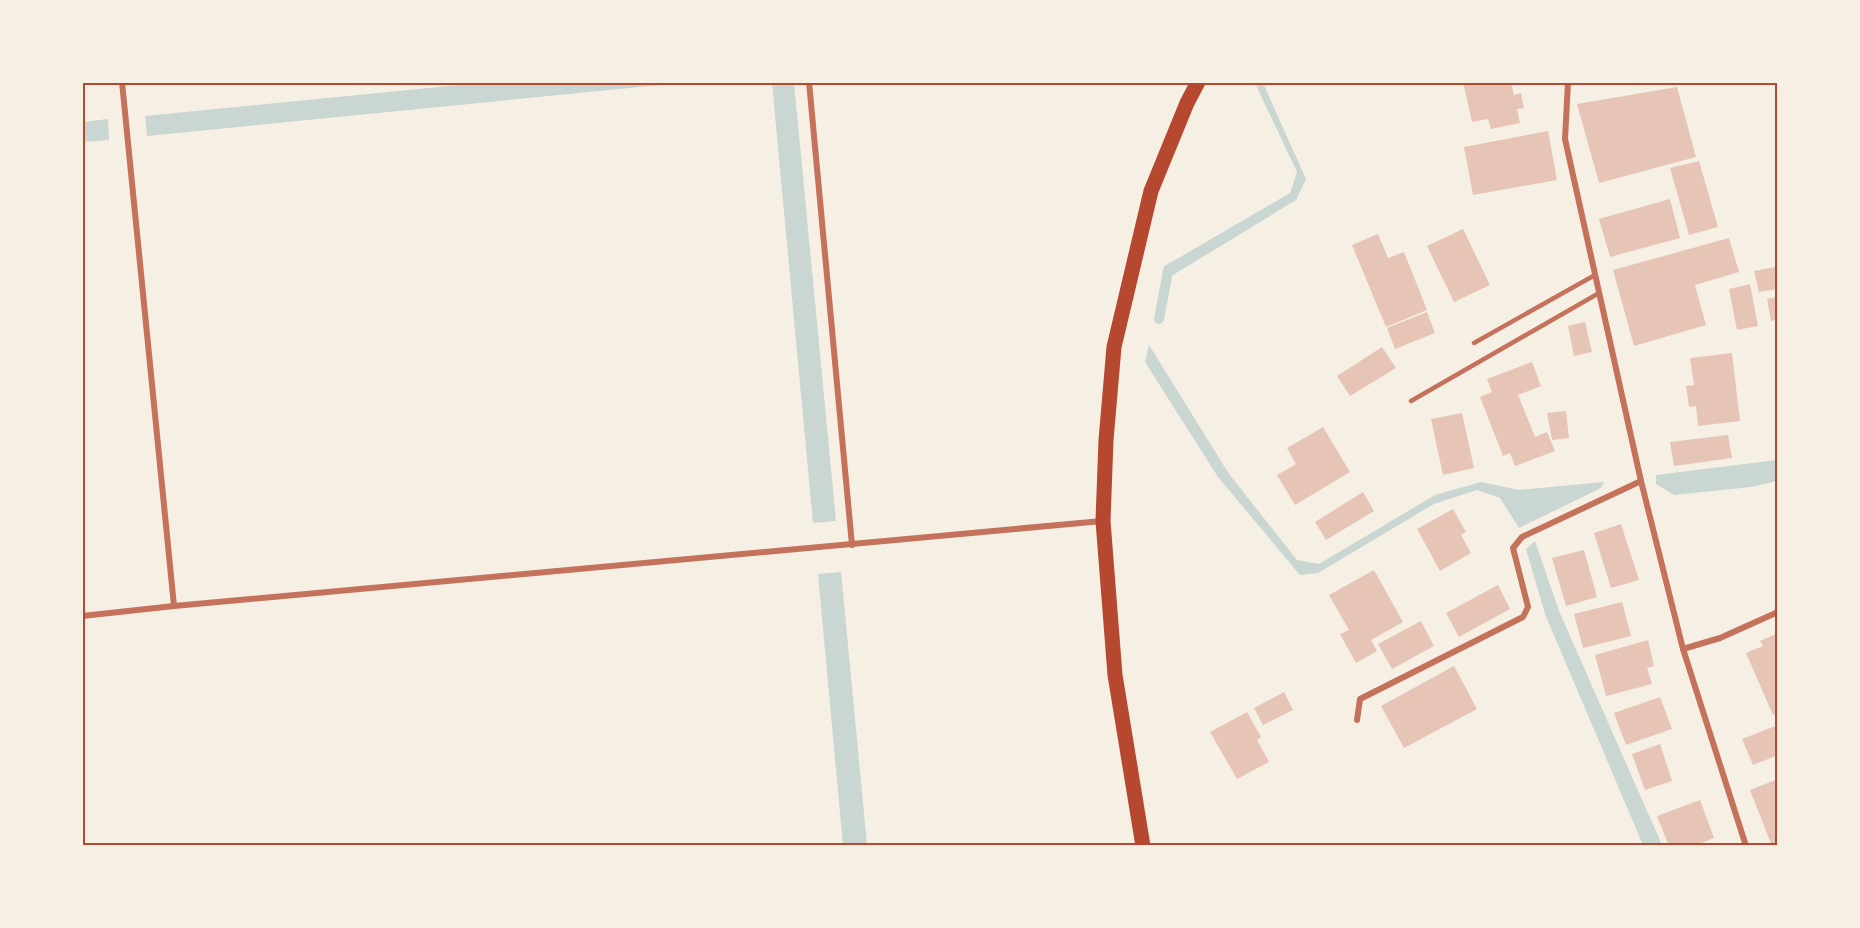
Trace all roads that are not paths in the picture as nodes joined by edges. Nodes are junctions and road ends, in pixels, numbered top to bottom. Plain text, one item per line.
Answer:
1 (122, 82) edge
2 (809, 82) edge
3 (1198, 82) edge
4 (1568, 82) edge
5 (1595, 275) junction
6 (1599, 293) junction
7 (1474, 343) dead end
8 (1412, 401) dead end
9 (1641, 481) junction
10 (1103, 521) junction
11 (852, 545) junction
12 (174, 606) junction
13 (1778, 612) edge
14 (82, 616) edge
15 (1683, 649) junction
16 (1357, 720) dead end
17 (1143, 846) edge
18 (1746, 846) edge

1 - 12 street
2 - 11 street
3 - 10 main road
4 - 5 street
5 - 6 street
5 - 7 lane
6 - 8 lane
6 - 9 street
9 - 15 street
9 - 16 street
10 - 11 street
10 - 17 main road
11 - 12 street
12 - 14 street
13 - 15 street
15 - 18 street

